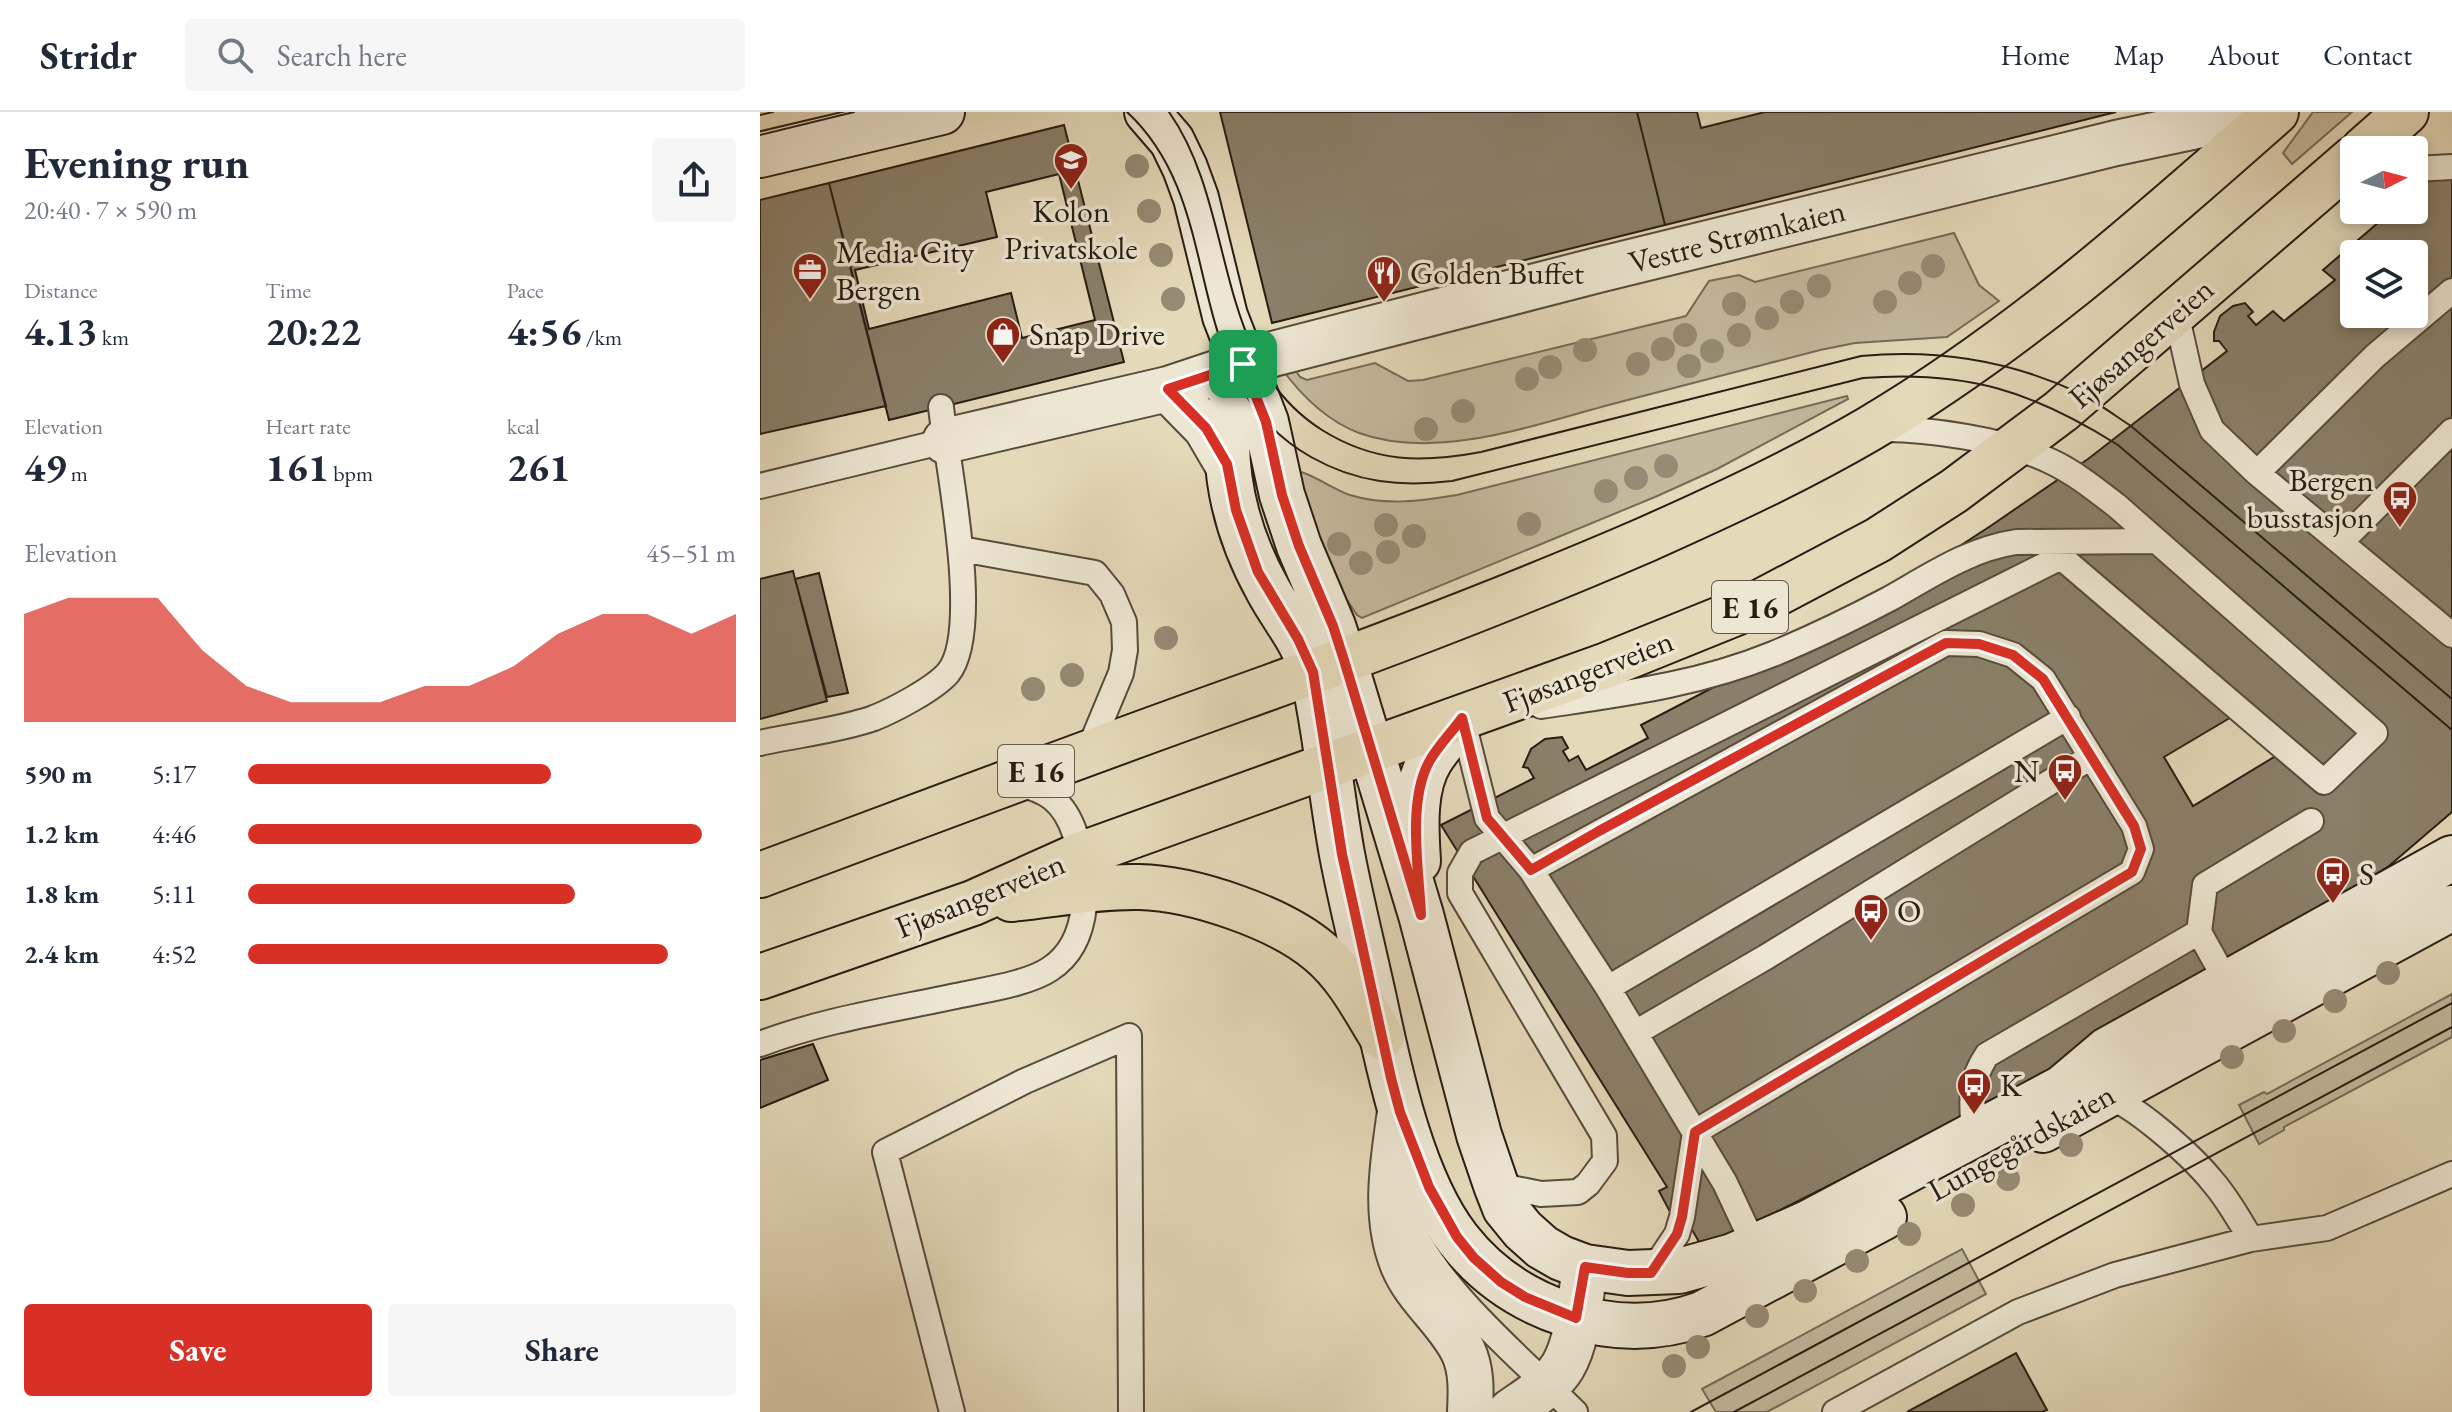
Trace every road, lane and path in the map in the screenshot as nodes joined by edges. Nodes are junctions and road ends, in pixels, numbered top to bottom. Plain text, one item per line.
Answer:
1 (942, 112) edge
2 (1147, 112) edge
3 (2263, 112) edge
4 (2276, 112) edge
5 (2406, 112) edge
6 (2381, 136) edge
7 (760, 155) edge
8 (2452, 167) edge
9 (2428, 168) edge
10 (2340, 173) edge
11 (2452, 291) edge
12 (2176, 313) junction
13 (1243, 364) junction
14 (1168, 389) junction
15 (943, 424) junction
16 (1869, 429) junction
17 (2452, 431) edge
18 (2014, 448) junction
19 (1227, 464) junction
20 (2257, 473) junction
21 (760, 486) edge
22 (2155, 541) junction
23 (2341, 542) junction
24 (961, 549) junction
25 (2452, 635) edge
26 (1328, 666) junction
27 (2068, 717) junction
28 (1462, 718) junction
29 (760, 743) edge
30 (1088, 752) junction
31 (1370, 752) junction
32 (2091, 757) junction
33 (1329, 767) junction
34 (1003, 783) junction
35 (2311, 821) dead end
36 (2452, 858) edge
37 (1531, 870) junction
38 (1083, 873) junction
39 (760, 875) edge
40 (2452, 908) edge
41 (1421, 915) junction
42 (2199, 932) junction
43 (760, 977) edge
44 (1608, 988) junction
45 (2237, 1000) junction
46 (1635, 1033) junction
47 (1382, 1037) junction
48 (760, 1044) edge
49 (2062, 1088) junction
50 (2106, 1095) junction
51 (1400, 1112) junction
52 (1695, 1132) junction
53 (1974, 1135) junction
54 (2452, 1174) edge
55 (1392, 1182) junction
56 (1496, 1185) junction
57 (2251, 1239) junction
58 (1758, 1265) junction
59 (1585, 1267) junction
60 (1651, 1273) junction
61 (1576, 1318) junction
62 (1561, 1399) edge
63 (952, 1412) edge
64 (1131, 1412) edge
65 (1470, 1412) edge
66 (1510, 1412) edge
67 (1835, 1412) edge

1 - 7 main road
2 - 13 main road
3 - 13 main road, Vestre Strømkaien
4 - 16 highway, E 16
5 - 6 highway, Fjøsangerveien / E 16
8 - 9 lane
10 - 12 highway, Fjøsangerveien / E 16
11 - 20 lane
12 - 18 highway, Fjøsangerveien / E 16
12 - 20 lane
13 - 14 main road, Vestre Strømkaien
13 - 19 main road
13 - 26 main road
14 - 15 main road, Vestre Strømkaien
14 - 19 main road
15 - 21 lane, Vestre Strømkaien
15 - 24 lane
16 - 18 lane
16 - 26 highway, E 16
17 - 23 lane
18 - 22 lane
18 - 28 highway, Fjøsangerveien / E 16
19 - 26 main road
20 - 23 lane
22 - 28 lane
22 - 56 lane
23 - 25 lane
24 - 29 lane
24 - 30 lane
26 - 30 highway, E 16
26 - 31 main road, Lungegårdskaien
26 - 33 main road, Lungegårdskaien
27 - 32 lane
27 - 37 lane
27 - 44 lane
28 - 31 highway, Fjøsangerveien / E 16
28 - 37 lane
28 - 41 main road
30 - 34 highway, E 16
31 - 33 highway, Fjøsangerveien / E 16
31 - 41 main road, Lungegårdskaien
32 - 46 lane
32 - 52 lane
33 - 38 highway, Fjøsangerveien / E 16
33 - 47 main road, Lungegårdskaien
34 - 38 lane
34 - 39 highway, E 16
35 - 42 lane
36 - 45 main road, Lungegårdskaien
37 - 44 lane
38 - 43 highway, Fjøsangerveien / E 16
38 - 47 highway, E 16
38 - 48 lane
40 - 45 main road, Lungegårdskaien
41 - 56 main road, Lungegårdskaien
42 - 45 lane
42 - 53 lane
44 - 46 lane
45 - 49 main road, Lungegårdskaien
45 - 50 main road, Lungegårdskaien
46 - 52 lane
47 - 51 main road, Lungegårdskaien
49 - 50 lane
49 - 53 main road, Lungegårdskaien
50 - 57 lane
50 - 58 main road, Lungegårdskaien
51 - 55 main road, Lungegårdskaien
51 - 61 main road, Lungegårdskaien
52 - 58 lane
52 - 60 lane
53 - 58 main road, Lungegårdskaien
54 - 57 lane
55 - 62 lane
55 - 65 main road, Lungegårdskaien
56 - 59 main road, Lungegårdskaien
57 - 67 lane
58 - 60 main road, Lungegårdskaien
58 - 61 main road, Lungegårdskaien
59 - 60 main road, Lungegårdskaien
59 - 61 main road
61 - 62 main road
62 - 66 main road
63 - 64 lane

